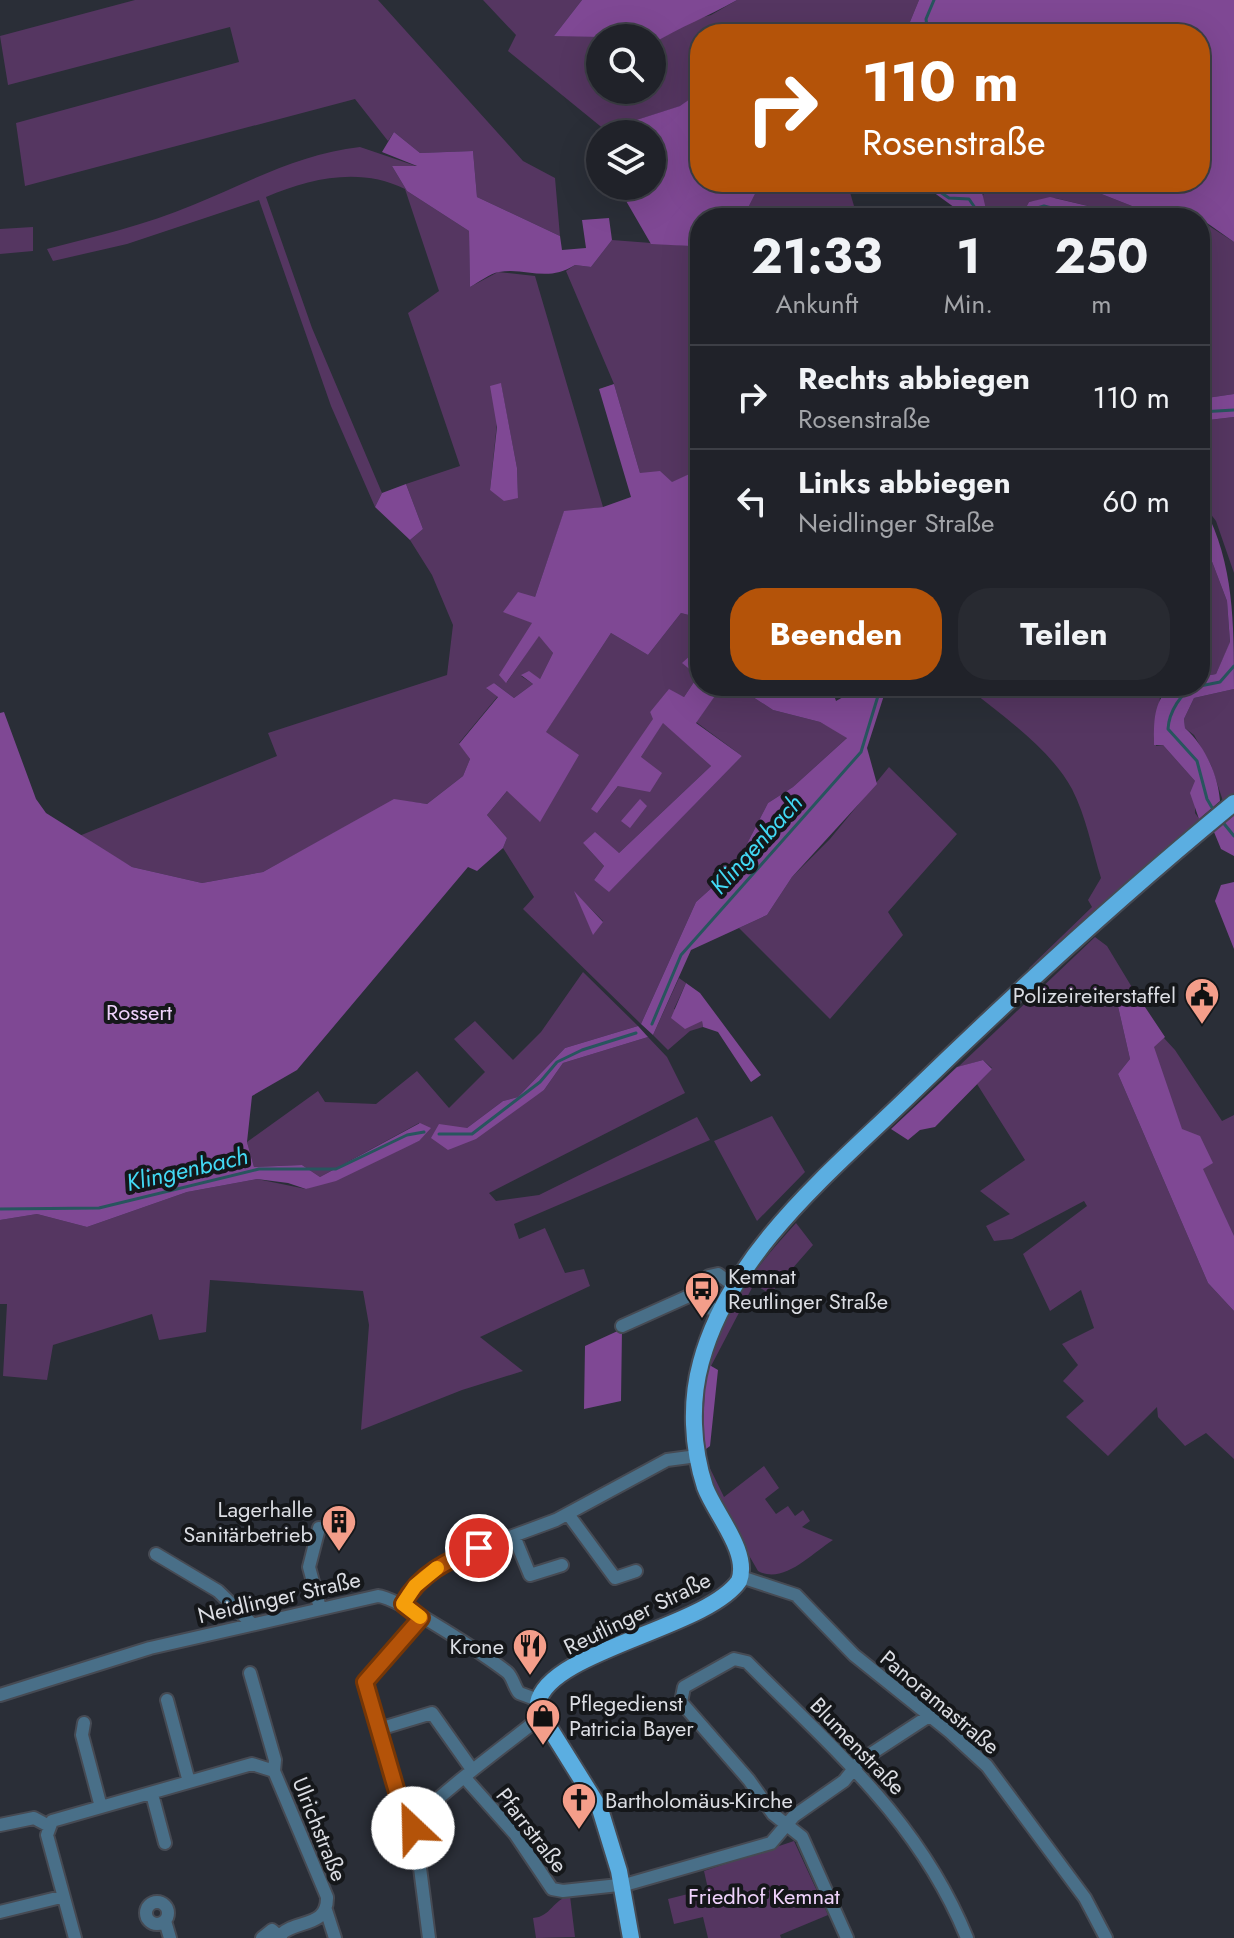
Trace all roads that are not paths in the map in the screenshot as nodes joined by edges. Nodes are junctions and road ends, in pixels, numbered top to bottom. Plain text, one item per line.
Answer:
1 (1231, 805) edge
2 (734, 1286) junction
3 (700, 1291) junction
4 (718, 1316) junction
5 (622, 1326) dead end
6 (697, 1456) junction
7 (568, 1514) junction
8 (319, 1528) dead end
9 (514, 1536) junction
10 (156, 1554) dead end
11 (562, 1565) dead end
12 (636, 1571) dead end
13 (741, 1577) junction
14 (403, 1604) junction
15 (320, 1608) junction
16 (421, 1618) junction
17 (252, 1624) junction
18 (250, 1673) dead end
19 (0, 1695) edge
20 (167, 1700) dead end
21 (540, 1708) junction
22 (929, 1716) junction
23 (84, 1723) dead end
24 (379, 1729) junction
25 (854, 1767) junction
26 (274, 1771) junction
27 (468, 1773) junction
28 (189, 1782) junction
29 (152, 1794) junction
30 (101, 1807) junction
31 (414, 1821) junction
32 (786, 1824) junction
33 (0, 1825) edge
34 (49, 1826) junction
35 (165, 1843) dead end
36 (622, 1885) junction
37 (61, 1897) junction
38 (326, 1910) junction
39 (0, 1912) edge
40 (165, 1921) dead end
41 (280, 1936) edge
42 (75, 1938) edge
43 (170, 1938) edge
44 (262, 1938) edge
45 (335, 1938) edge
46 (429, 1938) edge
47 (631, 1938) edge
48 (847, 1938) edge
49 (967, 1938) edge
50 (1106, 1938) edge

1 - 2 main road, Reutlinger Straße
2 - 3 street
2 - 4 main road, Reutlinger Straße
3 - 4 street
3 - 5 street
4 - 6 main road, Reutlinger Straße
6 - 7 street
6 - 13 main road, Reutlinger Straße
7 - 9 street
7 - 12 street
8 - 15 street
9 - 11 street
9 - 14 street
10 - 17 street
13 - 21 main road, Reutlinger Straße
13 - 22 street, Panoramastraße
14 - 15 street, Neidlinger Straße
14 - 16 street
15 - 17 street, Neidlinger Straße
16 - 21 street
16 - 24 street
17 - 19 street, Neidlinger Straße
18 - 26 street, Ulrichstraße
20 - 28 street
21 - 27 street
21 - 36 main road
22 - 25 street
22 - 50 street, Panoramastraße
23 - 30 street
24 - 27 street
24 - 31 street
25 - 32 street
25 - 32 street, Blumenstraße
25 - 49 street, Blumenstraße
26 - 28 street
26 - 38 street, Ulrichstraße
27 - 31 street
27 - 36 street, Pfarrstraße
28 - 29 street
29 - 30 street
29 - 35 street
30 - 34 street
31 - 46 street
32 - 36 street
32 - 48 street
33 - 34 street
34 - 37 street
36 - 47 main road
37 - 39 street
37 - 42 street
38 - 41 street, Ulrichstraße
38 - 45 street, Ulrichstraße
40 - 43 street
41 - 44 street, Ulrichstraße

